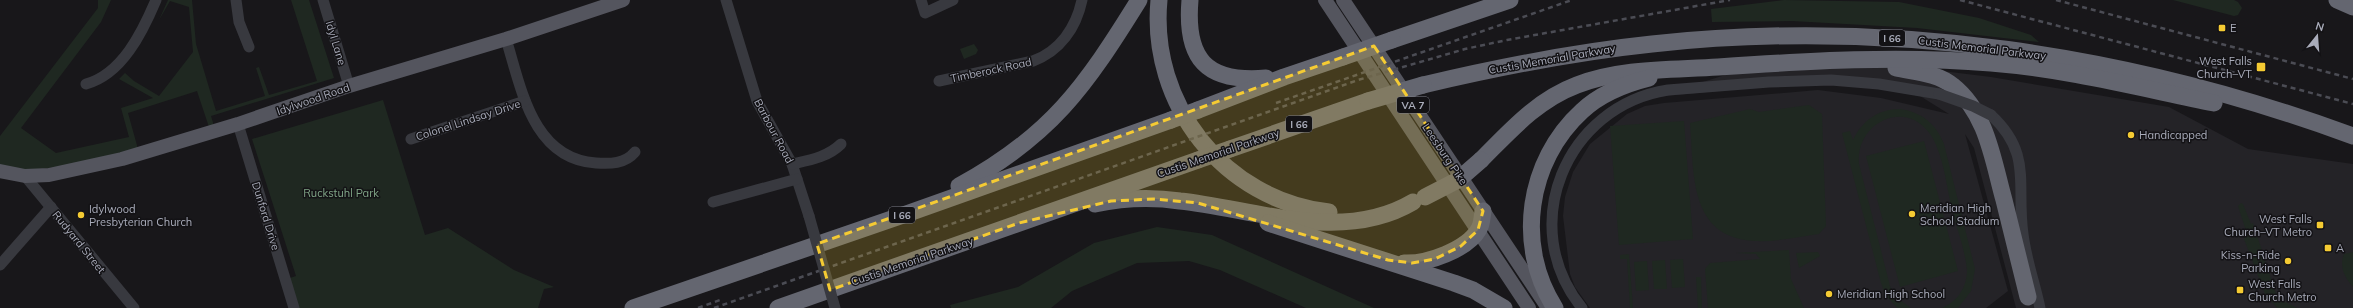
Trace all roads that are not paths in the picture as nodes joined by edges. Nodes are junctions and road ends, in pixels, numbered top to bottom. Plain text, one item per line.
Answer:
1 (156, 0) edge
2 (236, 0) edge
3 (323, 0) edge
4 (622, 0) edge
5 (726, 0) edge
6 (921, 0) edge
7 (953, 0) edge
8 (1082, 0) edge
9 (1139, 0) edge
10 (1159, 0) edge
11 (1190, 0) edge
12 (1325, 0) edge
13 (1343, 0) edge
14 (1472, 0) edge
15 (1510, 0) edge
16 (2337, 0) edge
17 (2353, 7) edge
18 (1433, 26) junction
19 (506, 39) junction
20 (249, 47) dead end
21 (1826, 61) junction
22 (1714, 67) junction
23 (1284, 77) junction
24 (938, 81) dead end
25 (86, 84) dead end
26 (349, 86) junction
27 (525, 101) junction
28 (238, 124) junction
29 (2353, 136) edge
30 (411, 139) dead end
31 (2353, 142) edge
32 (841, 144) dead end
33 (635, 152) dead end
34 (792, 164) junction
35 (0, 171) edge
36 (25, 176) junction
37 (797, 179) junction
38 (1419, 200) junction
39 (713, 202) dead end
40 (1198, 203) junction
41 (51, 207) junction
42 (1484, 211) junction
43 (909, 213) junction
44 (1019, 223) junction
45 (1478, 230) junction
46 (1388, 260) junction
47 (0, 265) edge
48 (2033, 304) edge
49 (134, 308) edge
50 (294, 308) edge
51 (633, 308) edge
52 (778, 308) edge
53 (836, 308) edge
54 (1504, 308) edge
55 (1529, 308) edge
56 (1548, 308) edge
57 (1555, 308) edge
58 (1582, 308) edge

1 - 25 street
2 - 20 street
3 - 26 street, Idyl Lane
4 - 19 main road, Idylwood Road
5 - 34 street, Barbour Road
6 - 7 street
8 - 24 street, Timberock Road
9 - 43 highway
10 - 38 highway
11 - 23 highway
12 - 45 main road, Leesburg Pike / VA 7
13 - 42 main road, Leesburg Pike / VA 7
14 - 18 highway
15 - 18 highway, I 66
16 - 17 highway
18 - 23 highway, I 66, bridge
19 - 26 main road, Idylwood Road
19 - 27 street
21 - 22 highway
21 - 31 highway
21 - 48 highway
22 - 38 highway, bridge
22 - 57 highway
23 - 43 highway, I 66, bridge
26 - 28 main road, Idylwood Road
27 - 30 street, Colonel Lindsay Drive
27 - 33 street
28 - 36 main road, Idylwood Road
28 - 50 street, Dunford Drive
29 - 44 highway, Custis Memorial Parkway / I 66, bridge
32 - 34 street
34 - 37 street, Barbour Road
35 - 36 main road, Idylwood Road
36 - 41 street, Rudyard Street
37 - 39 street
37 - 53 street, Barbour Road, bridge
38 - 40 highway
40 - 44 highway
40 - 46 highway
41 - 47 street
41 - 49 street, Rudyard Street
42 - 45 highway
42 - 56 main road, Leesburg Pike / VA 7
43 - 51 highway, I 66
44 - 52 highway, Custis Memorial Parkway / I 66
45 - 46 highway
45 - 55 main road, Leesburg Pike / VA 7
46 - 54 highway
48 - 58 street, bridge

